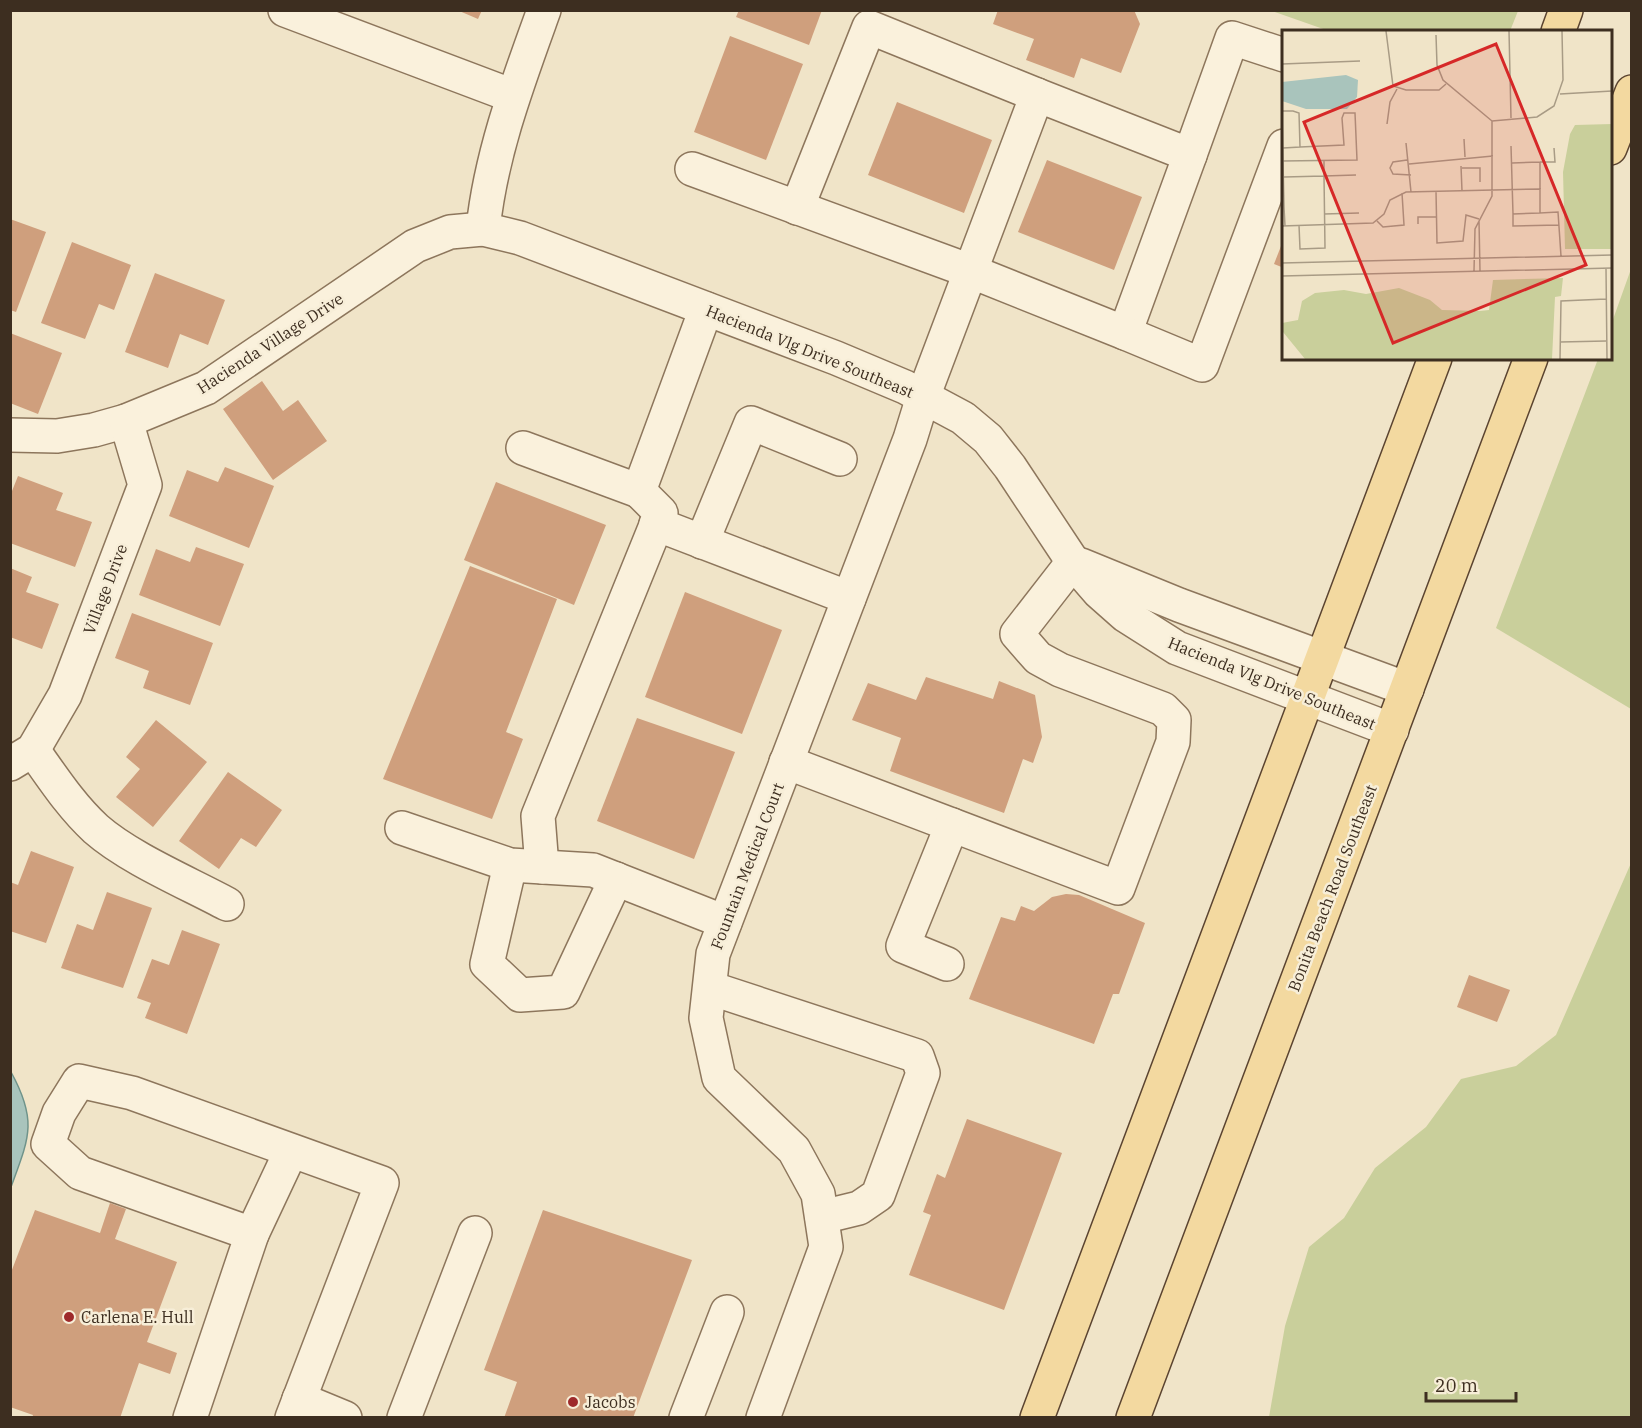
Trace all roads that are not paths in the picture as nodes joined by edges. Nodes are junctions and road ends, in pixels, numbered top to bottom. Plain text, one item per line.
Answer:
1 (285, 10) edge
2 (544, 10) edge
3 (1566, 10) edge
4 (872, 19) edge
5 (1559, 30) edge
6 (1282, 54) edge
7 (1632, 92) edge
8 (1037, 95) junction
9 (513, 96) junction
10 (1612, 145) edge
11 (1282, 151) edge
12 (1190, 155) junction
13 (692, 169) dead end
14 (796, 208) junction
15 (483, 229) junction
16 (970, 271) junction
17 (706, 309) junction
18 (1125, 333) junction
19 (1434, 360) edge
20 (1531, 360) edge
21 (923, 397) junction
22 (126, 421) junction
23 (10, 435) edge
24 (523, 448) dead end
25 (840, 459) dead end
26 (639, 491) junction
27 (656, 524) junction
28 (702, 542) junction
29 (1073, 562) junction
30 (849, 598) junction
31 (1322, 659) junction
32 (1407, 689) junction
33 (1307, 699) junction
34 (1392, 730) junction
35 (22, 757) edge
36 (786, 762) junction
37 (952, 825) junction
38 (402, 828) dead end
39 (526, 866) junction
40 (616, 879) junction
41 (227, 904) dead end
42 (725, 922) junction
43 (947, 964) dead end
44 (710, 988) junction
45 (291, 1151) junction
46 (822, 1217) junction
47 (475, 1233) dead end
48 (252, 1234) junction
49 (727, 1312) dead end
50 (296, 1408) edge
51 (190, 1418) edge
52 (345, 1418) edge
53 (404, 1418) edge
54 (686, 1418) edge
55 (763, 1418) edge
56 (1037, 1418) edge
57 (1133, 1418) edge

1 - 9 street
2 - 9 street
3 - 5 main road
4 - 8 street
4 - 14 street
6 - 12 street
7 - 10 main road
8 - 12 street
8 - 16 street, Fountain Medical Court
9 - 15 street
11 - 18 street
12 - 18 street
13 - 14 street
14 - 16 street
15 - 17 street, Hacienda Vlg Drive Southeast
15 - 22 street, Hacienda Village Drive
16 - 18 street
16 - 21 street, Fountain Medical Court
17 - 21 street, Hacienda Vlg Drive Southeast
17 - 26 street
19 - 31 main road
20 - 32 main road, Bonita Beach Road Southeast
21 - 29 street, Hacienda Vlg Drive Southeast
21 - 30 street, Fountain Medical Court
22 - 23 street, Hacienda Village Drive
22 - 35 street, Village Drive
24 - 26 street
25 - 28 street
26 - 27 street
27 - 28 street
27 - 39 street
28 - 30 street
29 - 31 street
29 - 33 street, Hacienda Vlg Drive Southeast
29 - 37 street
30 - 36 street, Fountain Medical Court
31 - 32 street
31 - 33 main road
32 - 34 main road, Bonita Beach Road Southeast
33 - 34 street, Hacienda Vlg Drive Southeast
33 - 56 main road
34 - 57 main road, Bonita Beach Road Southeast
35 - 41 street, Village Drive
36 - 37 street
36 - 42 street, Fountain Medical Court
37 - 43 street
38 - 39 street
39 - 40 street
39 - 40 street
40 - 42 street
42 - 44 street, Fountain Medical Court
44 - 46 street, Fountain Medical Court
44 - 46 street
45 - 48 street
45 - 48 street
45 - 50 street
46 - 55 street, Fountain Medical Court
47 - 53 street
48 - 51 street
49 - 54 street
50 - 52 street

